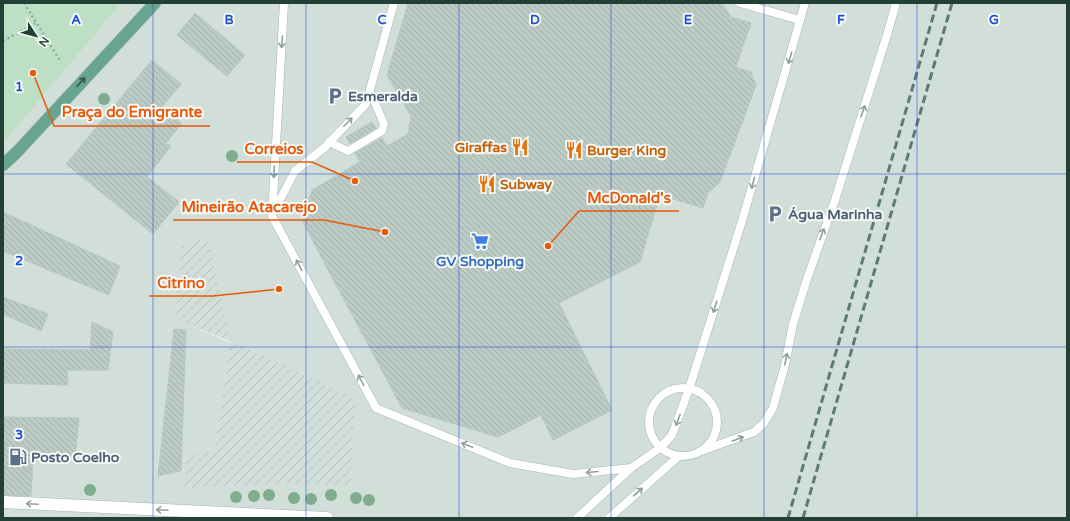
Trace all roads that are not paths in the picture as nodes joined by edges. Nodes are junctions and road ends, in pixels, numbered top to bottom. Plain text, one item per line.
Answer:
1 (155, 3) edge
2 (284, 3) edge
3 (394, 3) edge
4 (740, 3) edge
5 (805, 3) edge
6 (896, 3) edge
7 (800, 20) junction
8 (370, 91) junction
9 (329, 142) junction
10 (17, 152) junction
11 (3, 158) edge
12 (3, 165) edge
13 (272, 216) junction
14 (689, 389) junction
15 (660, 448) junction
16 (701, 451) junction
17 (679, 456) junction
18 (631, 468) junction
19 (3, 502) edge
20 (327, 518) edge
21 (577, 518) edge
22 (609, 518) edge

10 -> 1 main road
2 -> 13 lane
3 - 8 lane
4 - 7 lane
5 - 7 lane
16 -> 6 lane
7 -> 14 lane
9 -> 8 lane
8 - 9 lane
9 - 13 lane
10 - 11 main road
10 - 12 main road
18 -> 13 lane
14 -> 15 lane
14 - 15 lane
14 - 16 lane
15 - 17 lane
15 - 18 lane
16 - 17 lane
22 -> 17 lane
18 - 21 lane
20 -> 19 street

